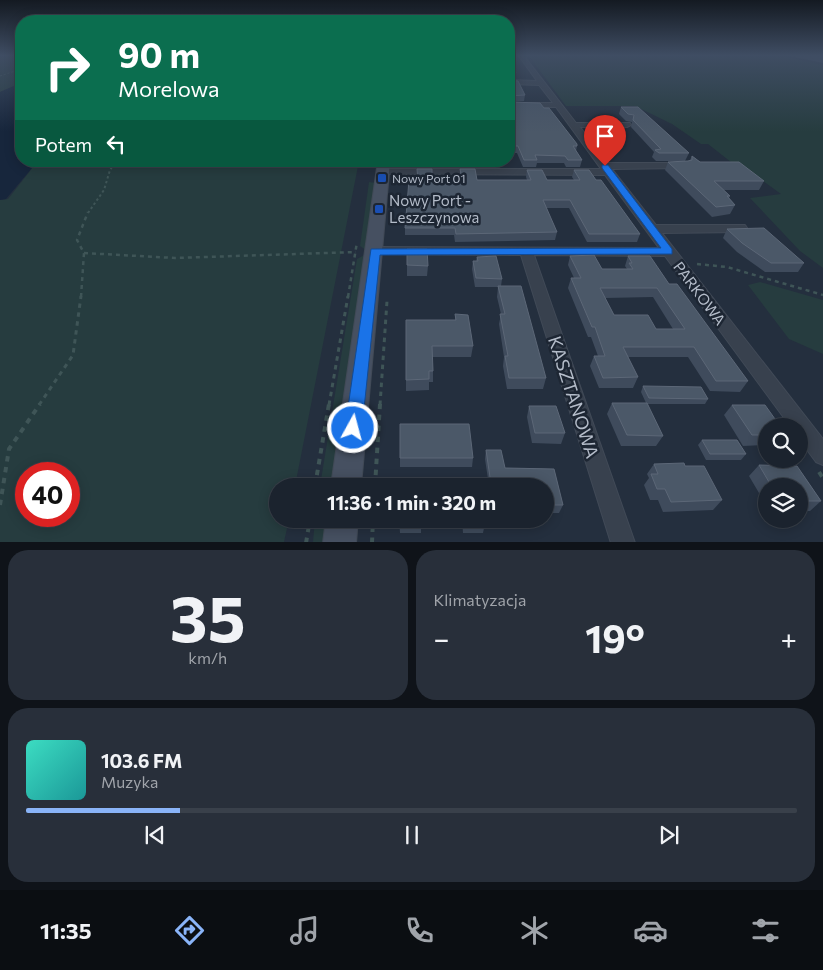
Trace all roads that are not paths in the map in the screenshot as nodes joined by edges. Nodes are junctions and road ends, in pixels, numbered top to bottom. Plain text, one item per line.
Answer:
1 (515, 82) edge
2 (541, 83) joint
3 (515, 105) edge
4 (558, 105) junction
5 (574, 125) junction
6 (627, 125) dead end
7 (684, 165) edge
8 (383, 167) edge
9 (402, 167) edge
10 (497, 167) edge
11 (606, 169) junction
12 (499, 172) junction
13 (741, 228) edge
14 (651, 229) junction
15 (365, 252) junction
16 (526, 252) junction
17 (668, 252) junction
18 (823, 455) edge
19 (347, 478) edge
20 (341, 528) edge
21 (340, 542) edge
22 (623, 542) edge

1 - 2 street
2 - 4 street, PARKOWA
3 - 4 street
4 - 5 street, PARKOWA
5 - 6 street
5 - 11 street, PARKOWA
7 - 11 street
8 - 15 street
9 - 12 street
10 - 12 street
11 - 12 street
11 - 14 street, PARKOWA
13 - 14 street
14 - 17 street, PARKOWA
15 - 16 street
15 - 19 street
16 - 17 street
16 - 22 street, KASZTANOWA
17 - 18 street, PARKOWA
20 - 21 street

